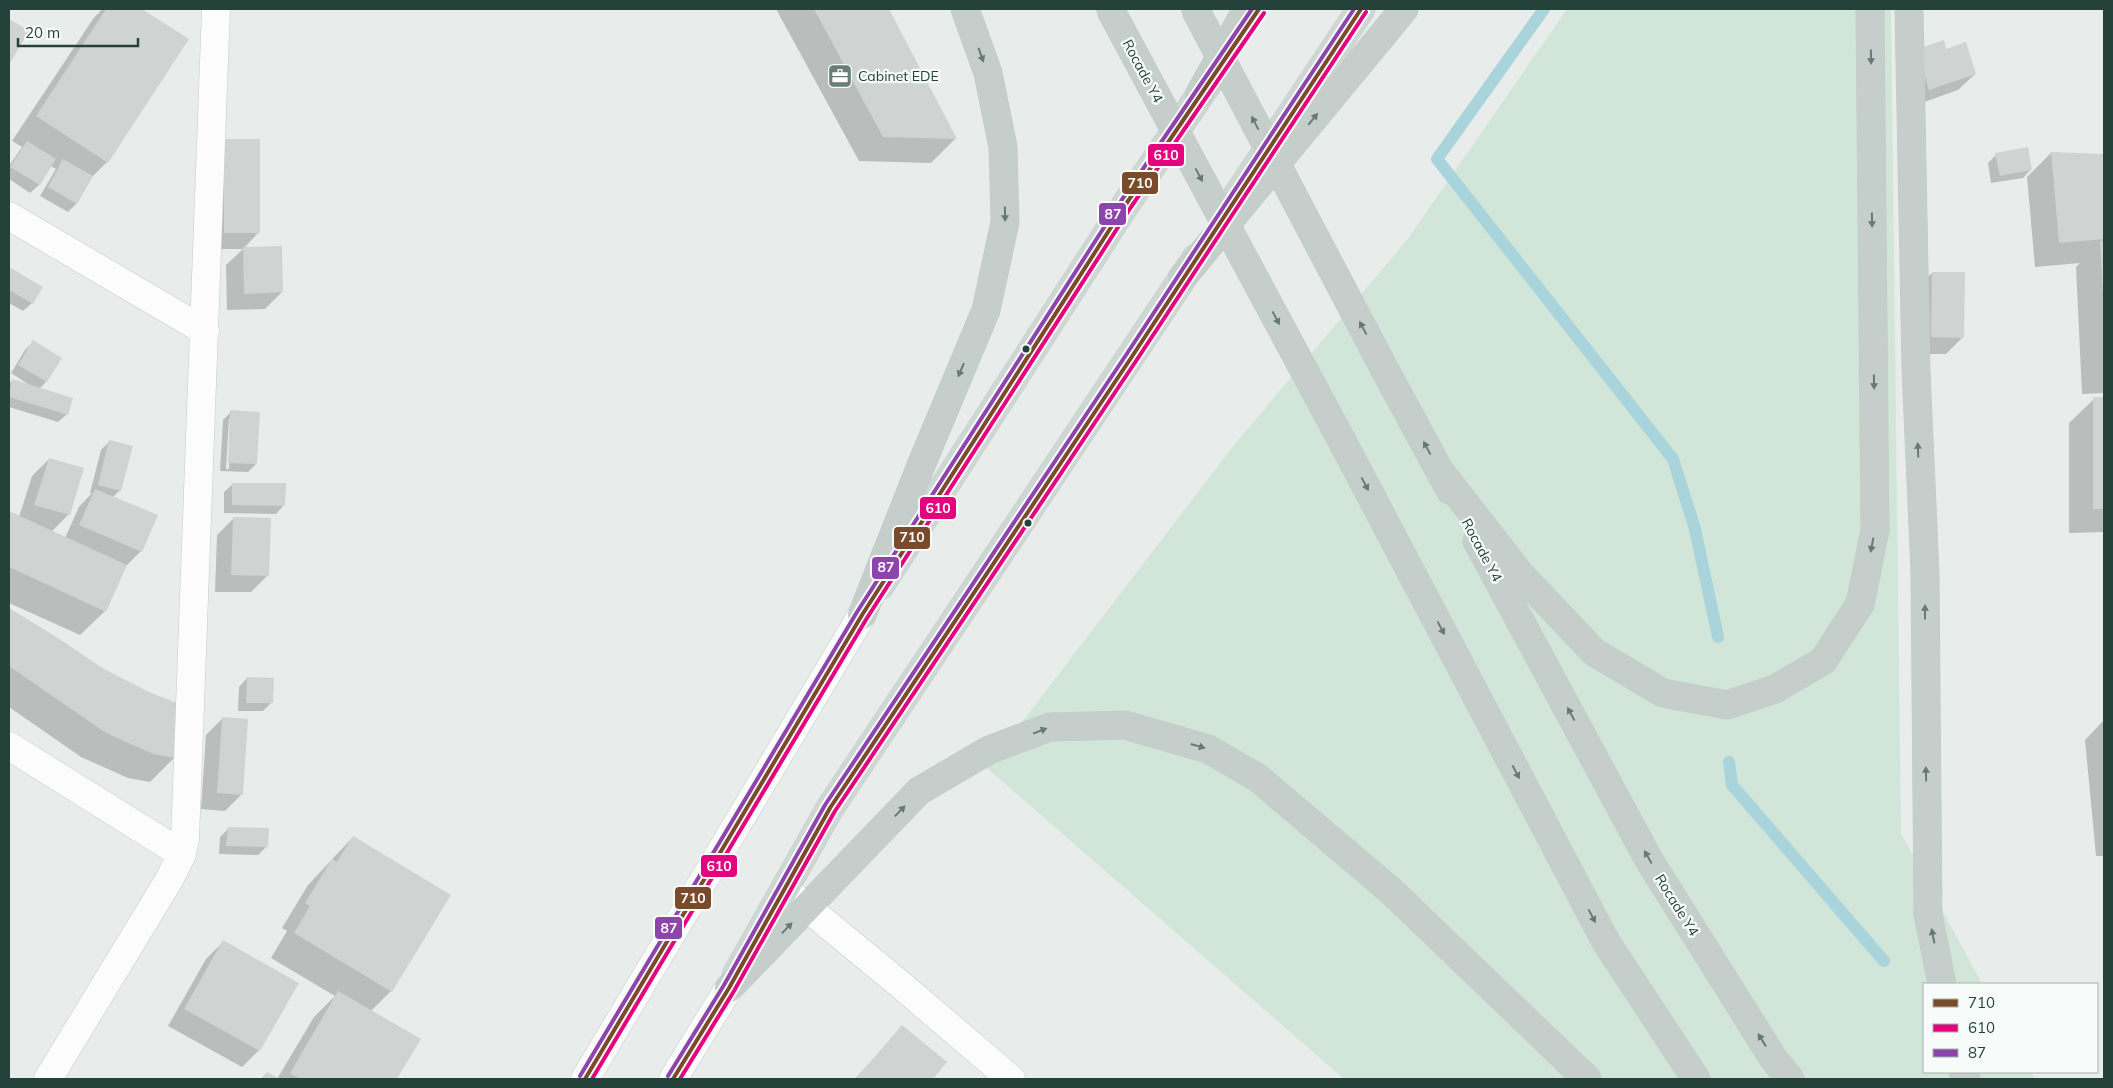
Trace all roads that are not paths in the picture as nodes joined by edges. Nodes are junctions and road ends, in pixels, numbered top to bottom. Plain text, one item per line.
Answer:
1 (216, 9) edge
2 (965, 9) edge
3 (1110, 9) edge
4 (1195, 9) edge
5 (1247, 9) edge
6 (1259, 9) edge
7 (1361, 9) edge
8 (1404, 9) edge
9 (1870, 9) edge
10 (1909, 9) edge
11 (1199, 95) junction
12 (9, 216) edge
13 (1182, 278) junction
14 (205, 331) junction
15 (1442, 474) junction
16 (862, 615) junction
17 (9, 746) edge
18 (182, 854) junction
19 (784, 889) junction
20 (806, 908) junction
21 (1942, 983) edge
22 (729, 988) junction
23 (48, 1079) edge
24 (585, 1079) edge
25 (673, 1079) edge
26 (1011, 1079) edge
27 (1587, 1079) edge
28 (1696, 1079) edge
29 (1790, 1079) edge

1 - 14 street
2 -> 16 highway
3 -> 28 highway, Rocade Y4, bridge
15 -> 4 highway, Rocade Y4, bridge
5 - 11 highway
6 - 11 main road
7 - 13 main road
13 -> 8 highway
9 -> 15 highway
21 -> 10 highway
11 - 16 main road
12 - 14 street
13 - 19 main road
14 - 18 street
29 -> 15 highway, Rocade Y4
16 - 24 street
17 - 18 street
18 - 23 street
19 - 20 street
19 - 22 main road
22 -> 20 highway
20 - 26 street
20 -> 27 highway
22 - 25 street

